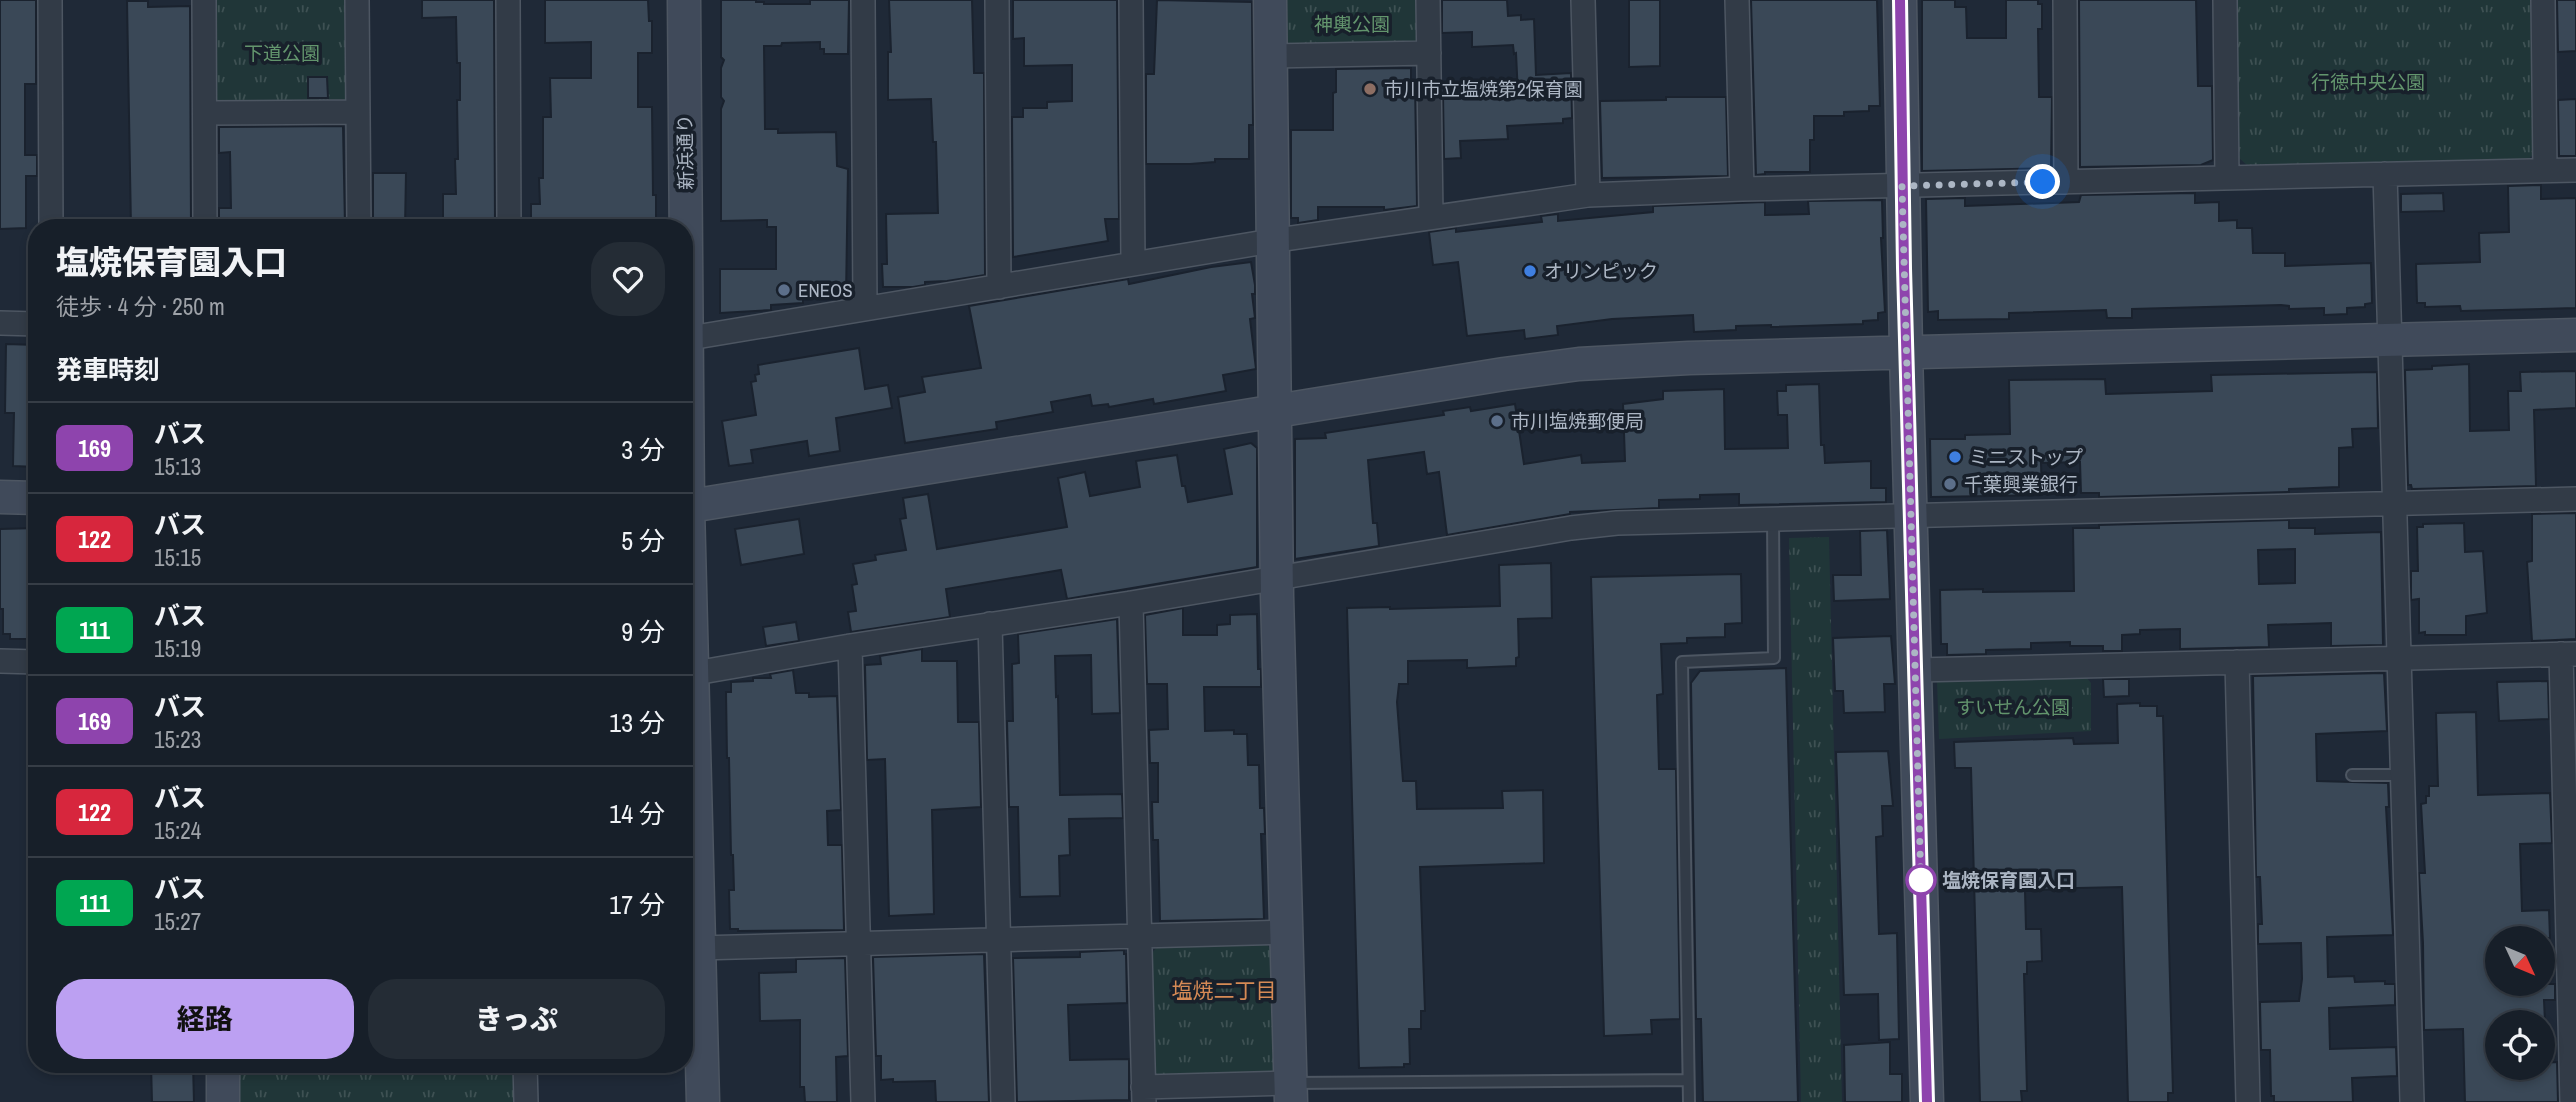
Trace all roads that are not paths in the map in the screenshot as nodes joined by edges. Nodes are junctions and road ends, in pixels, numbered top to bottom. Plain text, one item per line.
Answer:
1 (50, 0) edge
2 (204, 0) edge
3 (357, 0) edge
4 (508, 0) edge
5 (684, 0) edge
6 (863, 0) edge
7 (997, 0) edge
8 (1131, 0) edge
9 (1270, 0) edge
10 (1428, 0) edge
11 (1583, 0) edge
12 (1737, 0) edge
13 (1900, 0) edge
14 (2065, 0) edge
15 (2225, 0) edge
16 (2543, 0) edge
17 (1429, 53) junction
18 (1271, 56) junction
19 (357, 112) junction
20 (205, 113) junction
21 (2545, 170) junction
22 (2576, 170) edge
23 (2385, 174) junction
24 (2227, 178) junction
25 (2066, 182) junction
26 (1902, 186) junction
27 (1742, 189) junction
28 (1588, 195) junction
29 (1431, 216) junction
30 (51, 219) edge
31 (205, 219) edge
32 (359, 219) edge
33 (509, 219) edge
34 (685, 219) edge
35 (1271, 241) junction
36 (1133, 264) junction
37 (999, 286) junction
38 (864, 308) junction
39 (0, 323) edge
40 (28, 324) edge
41 (2576, 335) edge
42 (693, 337) edge
43 (2390, 340) junction
44 (1906, 353) junction
45 (1274, 410) junction
46 (0, 497) edge
47 (28, 498) edge
48 (2576, 499) edge
49 (2395, 502) junction
50 (693, 506) edge
51 (1911, 514) junction
52 (1773, 517) junction
53 (1277, 577) junction
54 (1131, 603) junction
55 (990, 624) junction
56 (850, 646) junction
57 (2569, 654) edge
58 (2400, 657) junction
59 (0, 661) edge
60 (28, 662) edge
61 (2237, 662) junction
62 (1916, 670) junction
63 (693, 673) edge
64 (2353, 775) dead end
65 (2403, 775) junction
66 (693, 796) edge
67 (1286, 932) junction
68 (1140, 937) junction
69 (999, 940) junction
70 (858, 944) junction
71 (698, 948) junction
72 (223, 1073) edge
73 (525, 1073) edge
74 (1688, 1080) junction
75 (1291, 1092) edge
76 (1143, 1094) edge
77 (223, 1102) edge
78 (526, 1102) edge
79 (703, 1102) edge
80 (863, 1102) edge
81 (1003, 1102) edge
82 (1689, 1102) edge
83 (1927, 1102) edge
84 (2248, 1102) edge
85 (2412, 1102) edge
86 (2572, 1102) edge

1 - 30 street
2 - 20 street
3 - 19 street
4 - 33 street
5 - 34 street, 新浜通り
6 - 38 street
7 - 37 street
8 - 36 street
9 - 18 street
10 - 17 street
11 - 28 street
12 - 27 street
13 - 26 street
14 - 25 street
15 - 24 street
16 - 21 street
17 - 18 street
17 - 29 street
18 - 35 street
19 - 20 street
19 - 32 street
20 - 31 street
21 - 22 street
21 - 23 street
23 - 24 street
23 - 43 street
24 - 25 street
25 - 26 street
26 - 27 street
26 - 44 street
27 - 28 street
28 - 29 street
29 - 35 street
35 - 36 street
35 - 45 street
36 - 37 street
37 - 38 street
38 - 42 street
39 - 40 street
41 - 43 street
43 - 44 street
43 - 49 street
44 - 45 street
44 - 51 street
45 - 50 street
45 - 53 street
46 - 47 street
48 - 49 street
49 - 51 street
49 - 58 street
51 - 52 street
51 - 62 street
52 - 53 street
52 - 74 lane
53 - 54 street
53 - 67 street
54 - 55 street
54 - 68 street
55 - 56 street
55 - 69 street
56 - 63 street
56 - 70 street
57 - 58 street
57 - 86 street
58 - 61 street
58 - 65 street
59 - 60 street
61 - 62 street
61 - 84 street
62 - 83 street
64 - 65 lane
65 - 85 street
66 - 71 street, 新浜通り
67 - 68 street
67 - 75 street
68 - 69 street
68 - 76 street
69 - 70 street
69 - 81 street
70 - 71 street
70 - 80 street
71 - 79 street, 新浜通り
72 - 77 street
73 - 78 street
74 - 75 lane
74 - 82 lane
75 - 76 street

